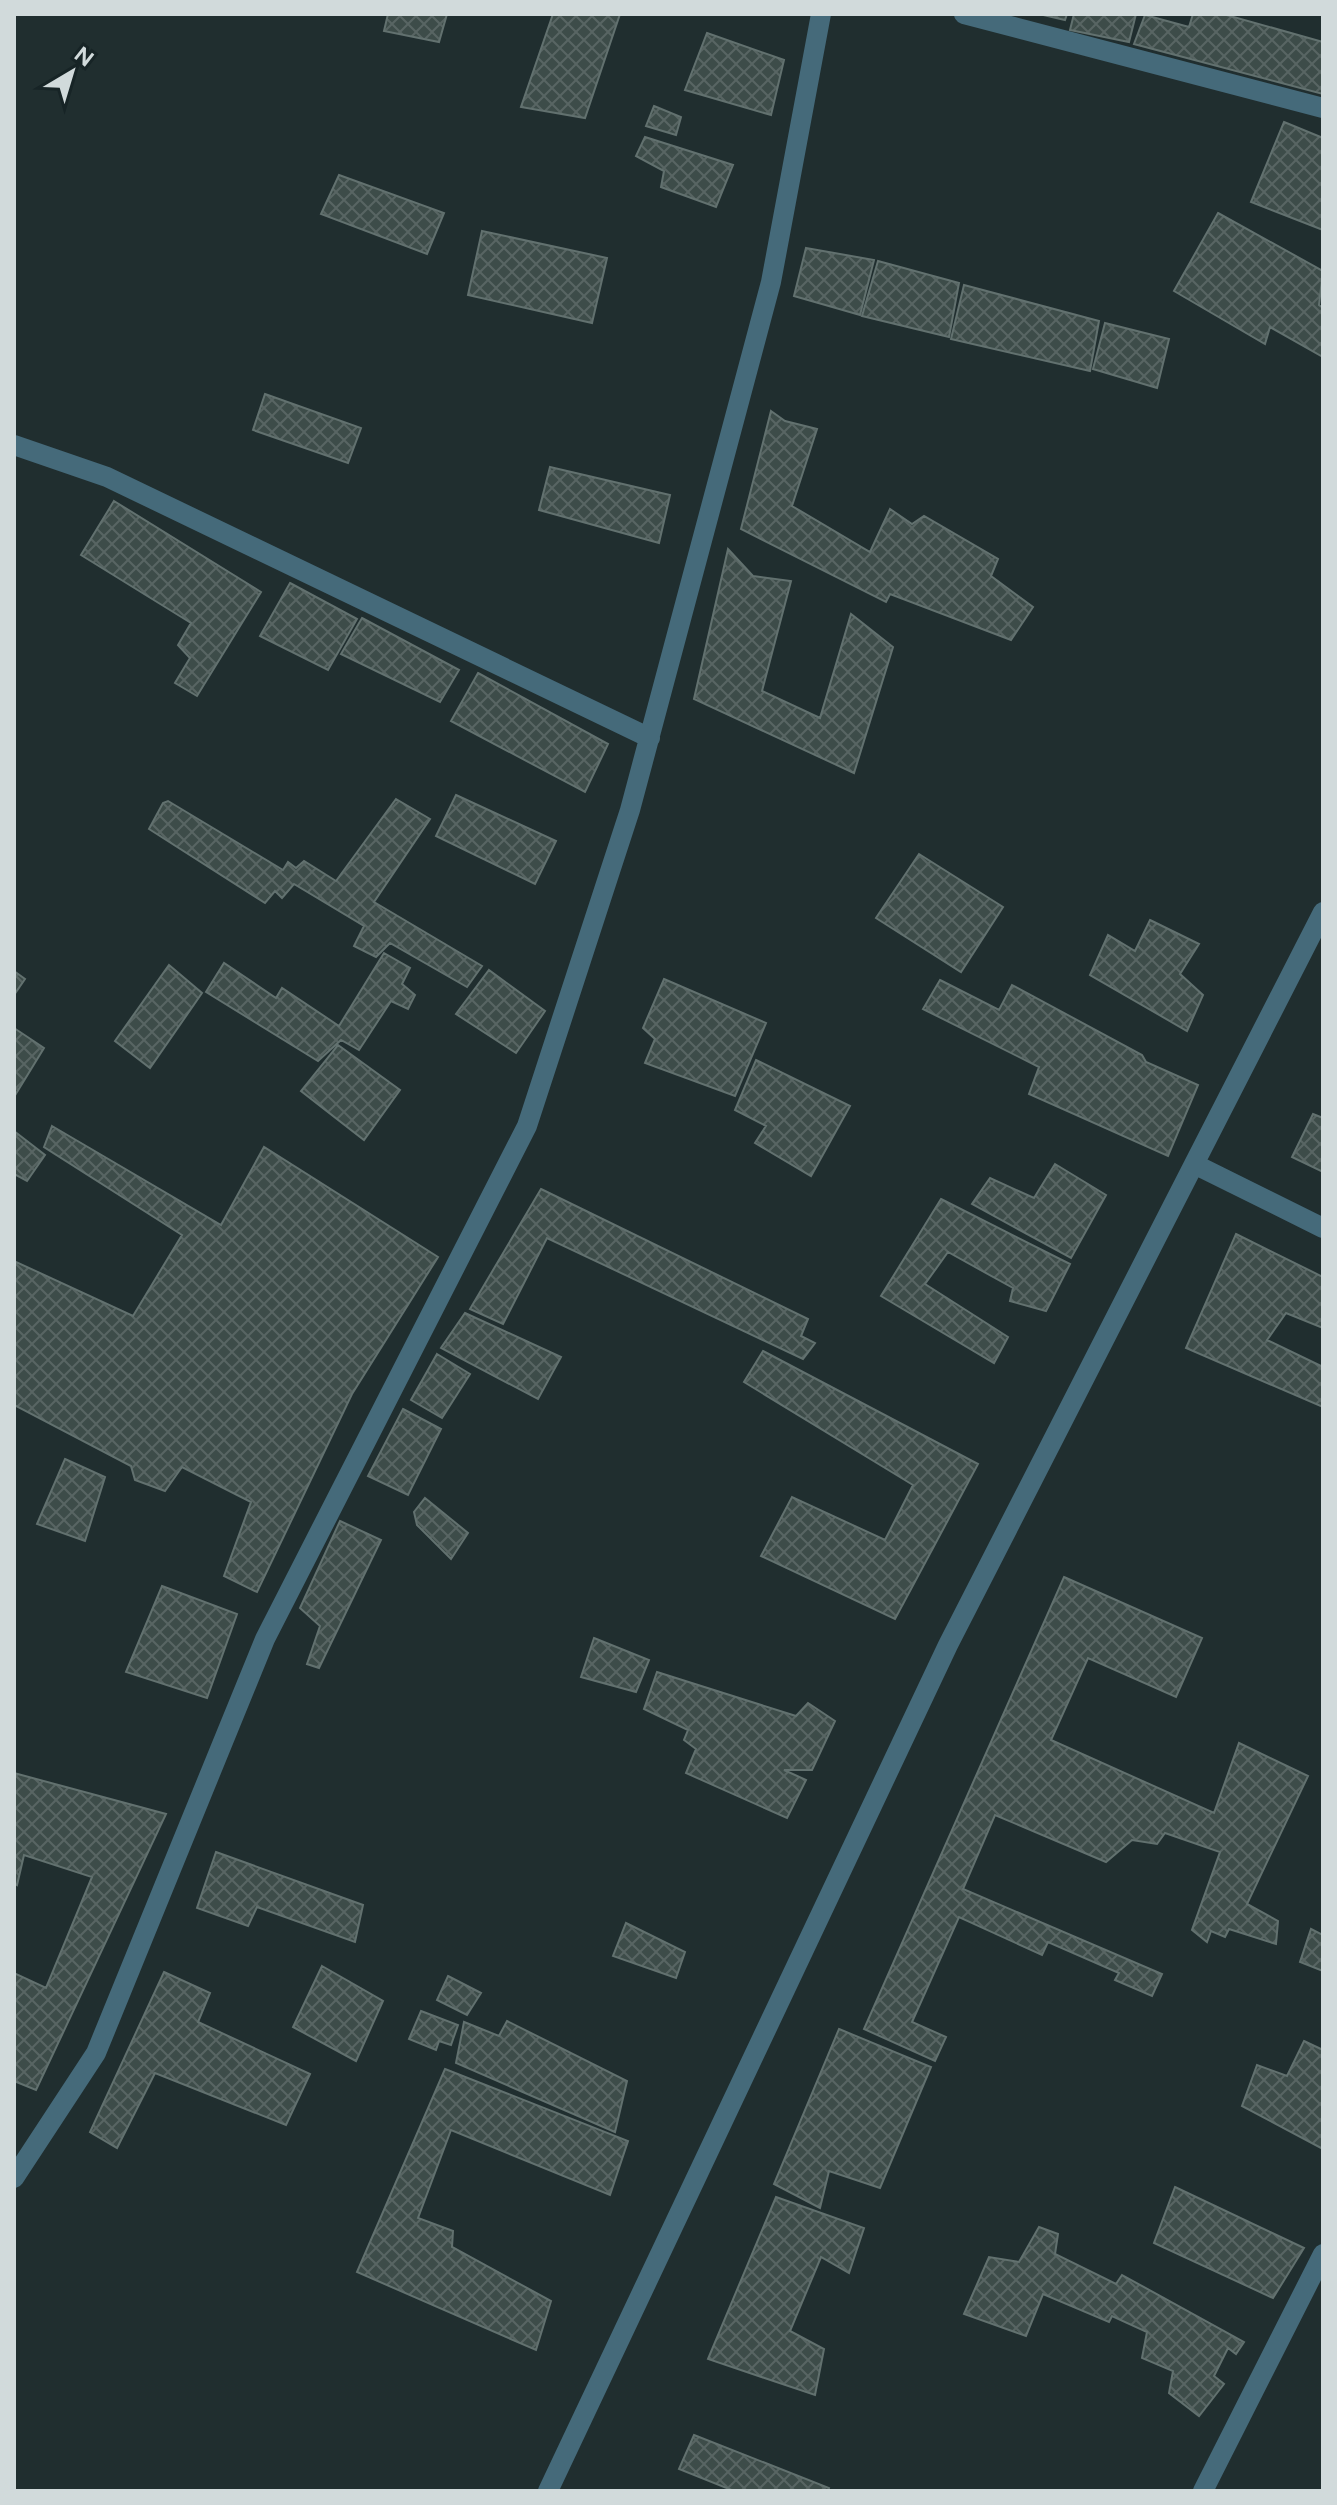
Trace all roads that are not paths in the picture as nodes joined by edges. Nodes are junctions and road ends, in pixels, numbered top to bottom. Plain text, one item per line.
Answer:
1 (821, 14) edge
2 (964, 14) edge
3 (1323, 108) edge
4 (14, 445) edge
5 (650, 738) junction
6 (1323, 912) edge
7 (1194, 1164) junction
8 (1323, 1228) edge
9 (14, 2178) edge
10 (1323, 2254) edge
11 (548, 2491) edge
12 (1203, 2491) edge

1 - 5 street
2 - 3 street
4 - 5 street
5 - 9 street
6 - 7 street
7 - 8 street
7 - 11 street
10 - 12 street

